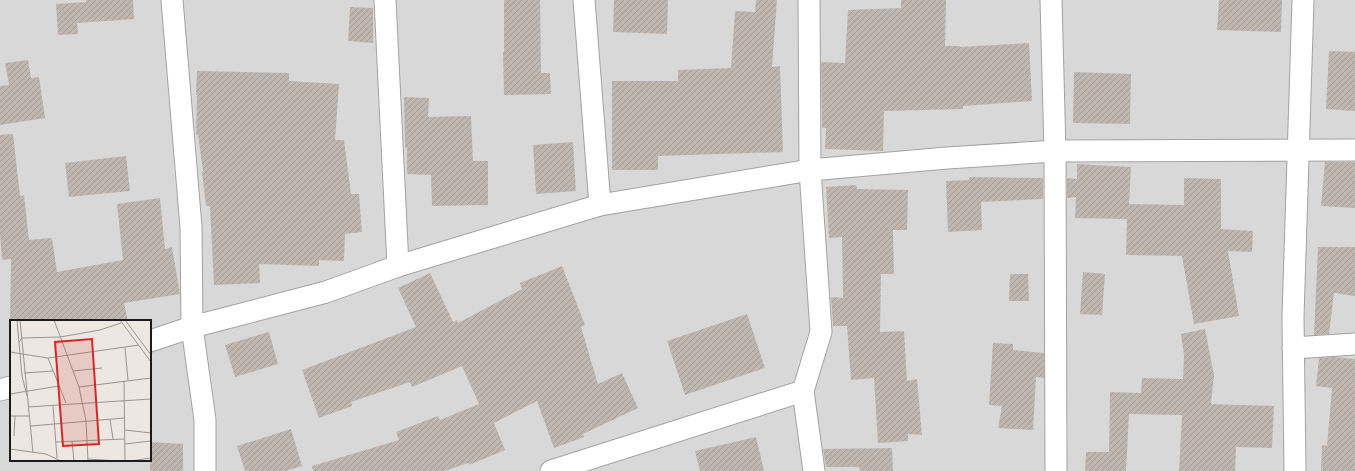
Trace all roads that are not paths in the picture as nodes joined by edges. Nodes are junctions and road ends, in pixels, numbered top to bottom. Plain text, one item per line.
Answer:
1 (172, 0) edge
2 (385, 0) edge
3 (584, 0) edge
4 (809, 0) edge
5 (1051, 0) edge
6 (1303, 0) edge
7 (1298, 149) junction
8 (1355, 150) edge
9 (1055, 151) junction
10 (810, 170) junction
11 (600, 205) junction
12 (398, 266) junction
13 (192, 327) junction
14 (151, 341) edge
15 (1355, 344) edge
16 (1293, 348) junction
17 (10, 387) edge
18 (0, 390) edge
19 (803, 391) junction
20 (580, 466) edge
21 (205, 471) edge
22 (551, 471) edge
23 (814, 471) edge
24 (1056, 471) edge
25 (1295, 471) edge

1 - 13 street
2 - 12 street
3 - 11 street
4 - 10 street
5 - 9 street
6 - 7 street
7 - 8 street
7 - 9 street
7 - 16 street
9 - 10 street
9 - 24 street
10 - 11 street
10 - 19 street
11 - 12 street
12 - 13 street
13 - 14 street
13 - 21 street
15 - 16 street
16 - 25 street
17 - 18 street
19 - 20 street
19 - 23 street
20 - 22 street

